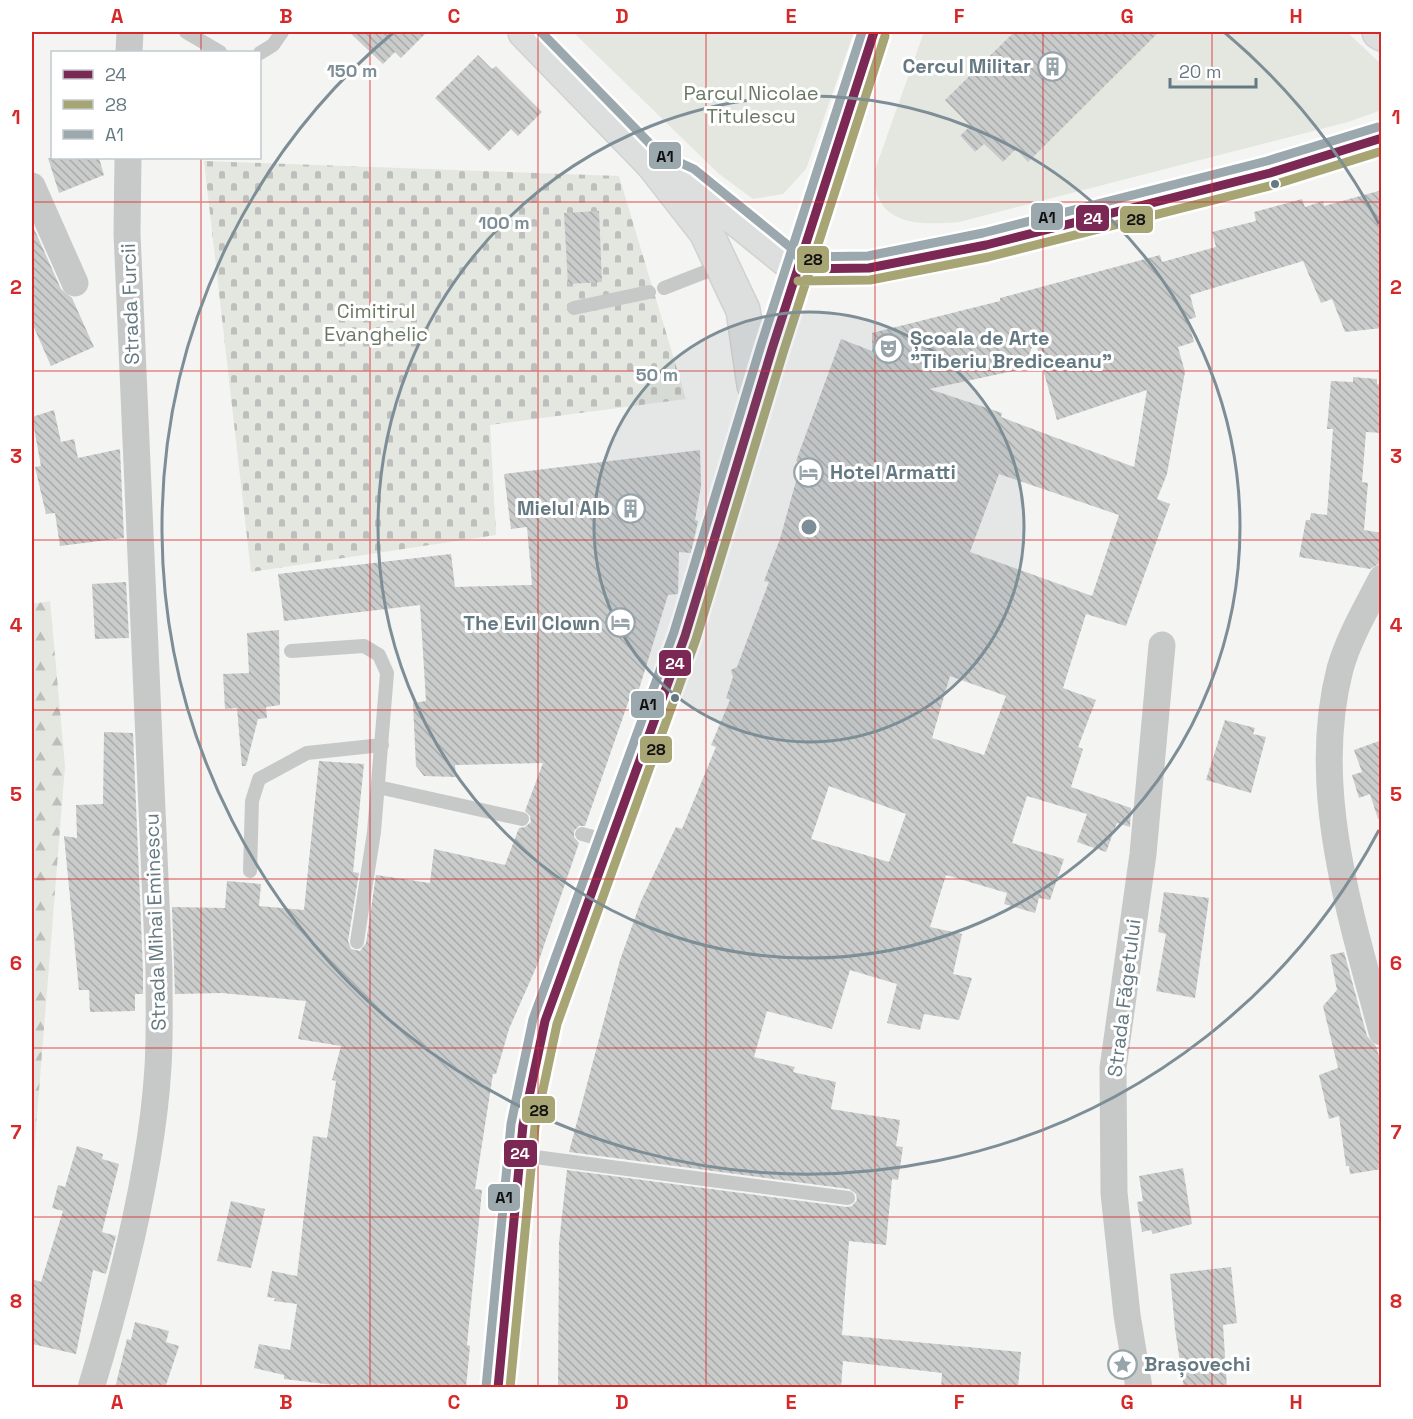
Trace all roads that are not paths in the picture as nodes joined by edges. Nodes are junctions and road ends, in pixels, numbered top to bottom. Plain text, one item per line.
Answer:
1 (130, 32) edge
2 (186, 32) edge
3 (282, 32) edge
4 (525, 32) edge
5 (874, 32) edge
6 (129, 51) edge
7 (218, 51) edge
8 (261, 52) edge
9 (1380, 136) edge
10 (128, 159) edge
11 (652, 163) junction
12 (32, 186) edge
13 (723, 265) junction
14 (798, 269) junction
15 (75, 283) dead end
16 (664, 288) dead end
17 (649, 292) dead end
18 (574, 308) dead end
19 (755, 403) junction
20 (136, 450) joint
21 (1382, 578) edge
22 (1162, 645) dead end
23 (291, 651) dead end
24 (382, 744) junction
25 (378, 787) junction
26 (522, 819) dead end
27 (250, 871) dead end
28 (357, 942) dead end
29 (1382, 1032) edge
30 (519, 1155) junction
31 (848, 1198) dead end
32 (91, 1388) edge
33 (498, 1388) edge
34 (1139, 1388) edge

1 - 6 street
2 - 7 lane
3 - 8 lane
4 - 11 main road
5 - 14 main road
9 - 14 main road
10 - 20 street, Strada Furcii
11 - 13 main road
11 - 14 main road
12 - 15 street
13 - 16 lane
13 - 19 main road
14 - 19 main road
17 - 18 lane
19 - 30 main road
20 - 32 street, Strada Mihai Eminescu
21 - 29 street
22 - 34 street, Strada Făgetului
23 - 24 lane
24 - 25 lane
24 - 27 lane
25 - 26 lane
25 - 28 lane
30 - 31 lane
30 - 33 main road

